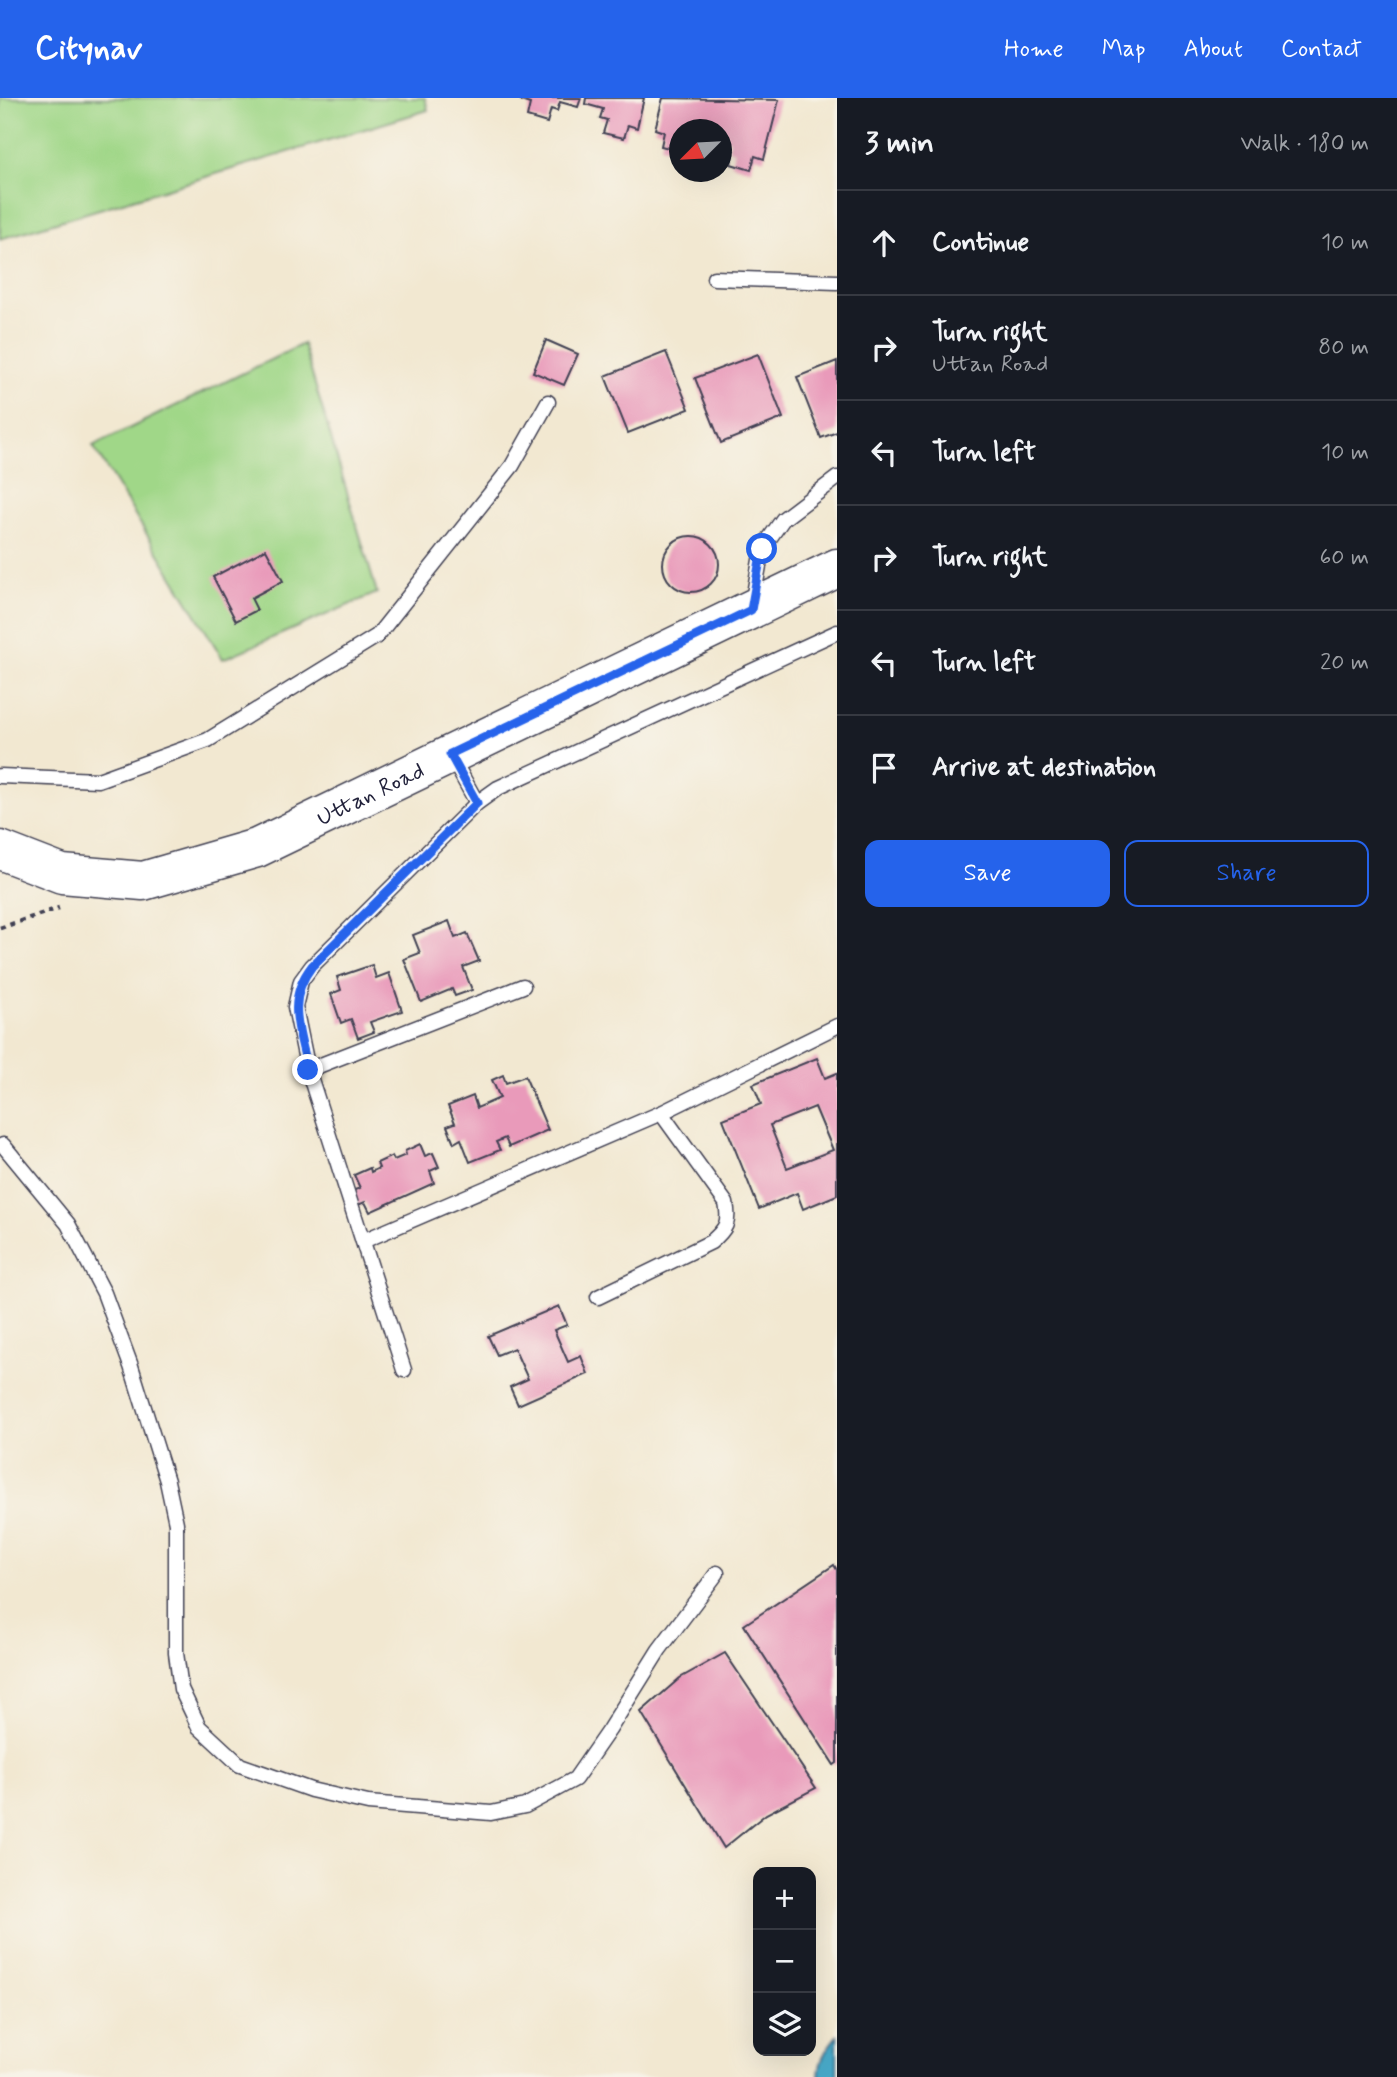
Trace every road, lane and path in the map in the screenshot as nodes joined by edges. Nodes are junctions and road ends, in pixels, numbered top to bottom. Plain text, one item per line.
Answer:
1 (714, 278) dead end
2 (837, 282) edge
3 (548, 402) dead end
4 (837, 478) edge
5 (837, 568) edge
6 (751, 610) junction
7 (837, 632) edge
8 (450, 754) junction
9 (0, 776) edge
10 (477, 803) junction
11 (0, 850) edge
12 (523, 986) dead end
13 (837, 1026) edge
14 (308, 1070) junction
15 (661, 1113) junction
16 (3, 1145) dead end
17 (363, 1241) junction
18 (598, 1297) dead end
19 (404, 1370) dead end
20 (717, 1573) dead end

1 - 2 lane
3 - 9 lane
4 - 6 lane
5 - 6 main road, Uttan Road
6 - 8 main road, Uttan Road
7 - 10 lane
8 - 10 lane
8 - 11 main road, Uttan Road
10 - 14 lane
12 - 14 lane
13 - 15 lane
14 - 17 lane
15 - 17 lane
15 - 18 lane
16 - 20 lane
17 - 19 lane

